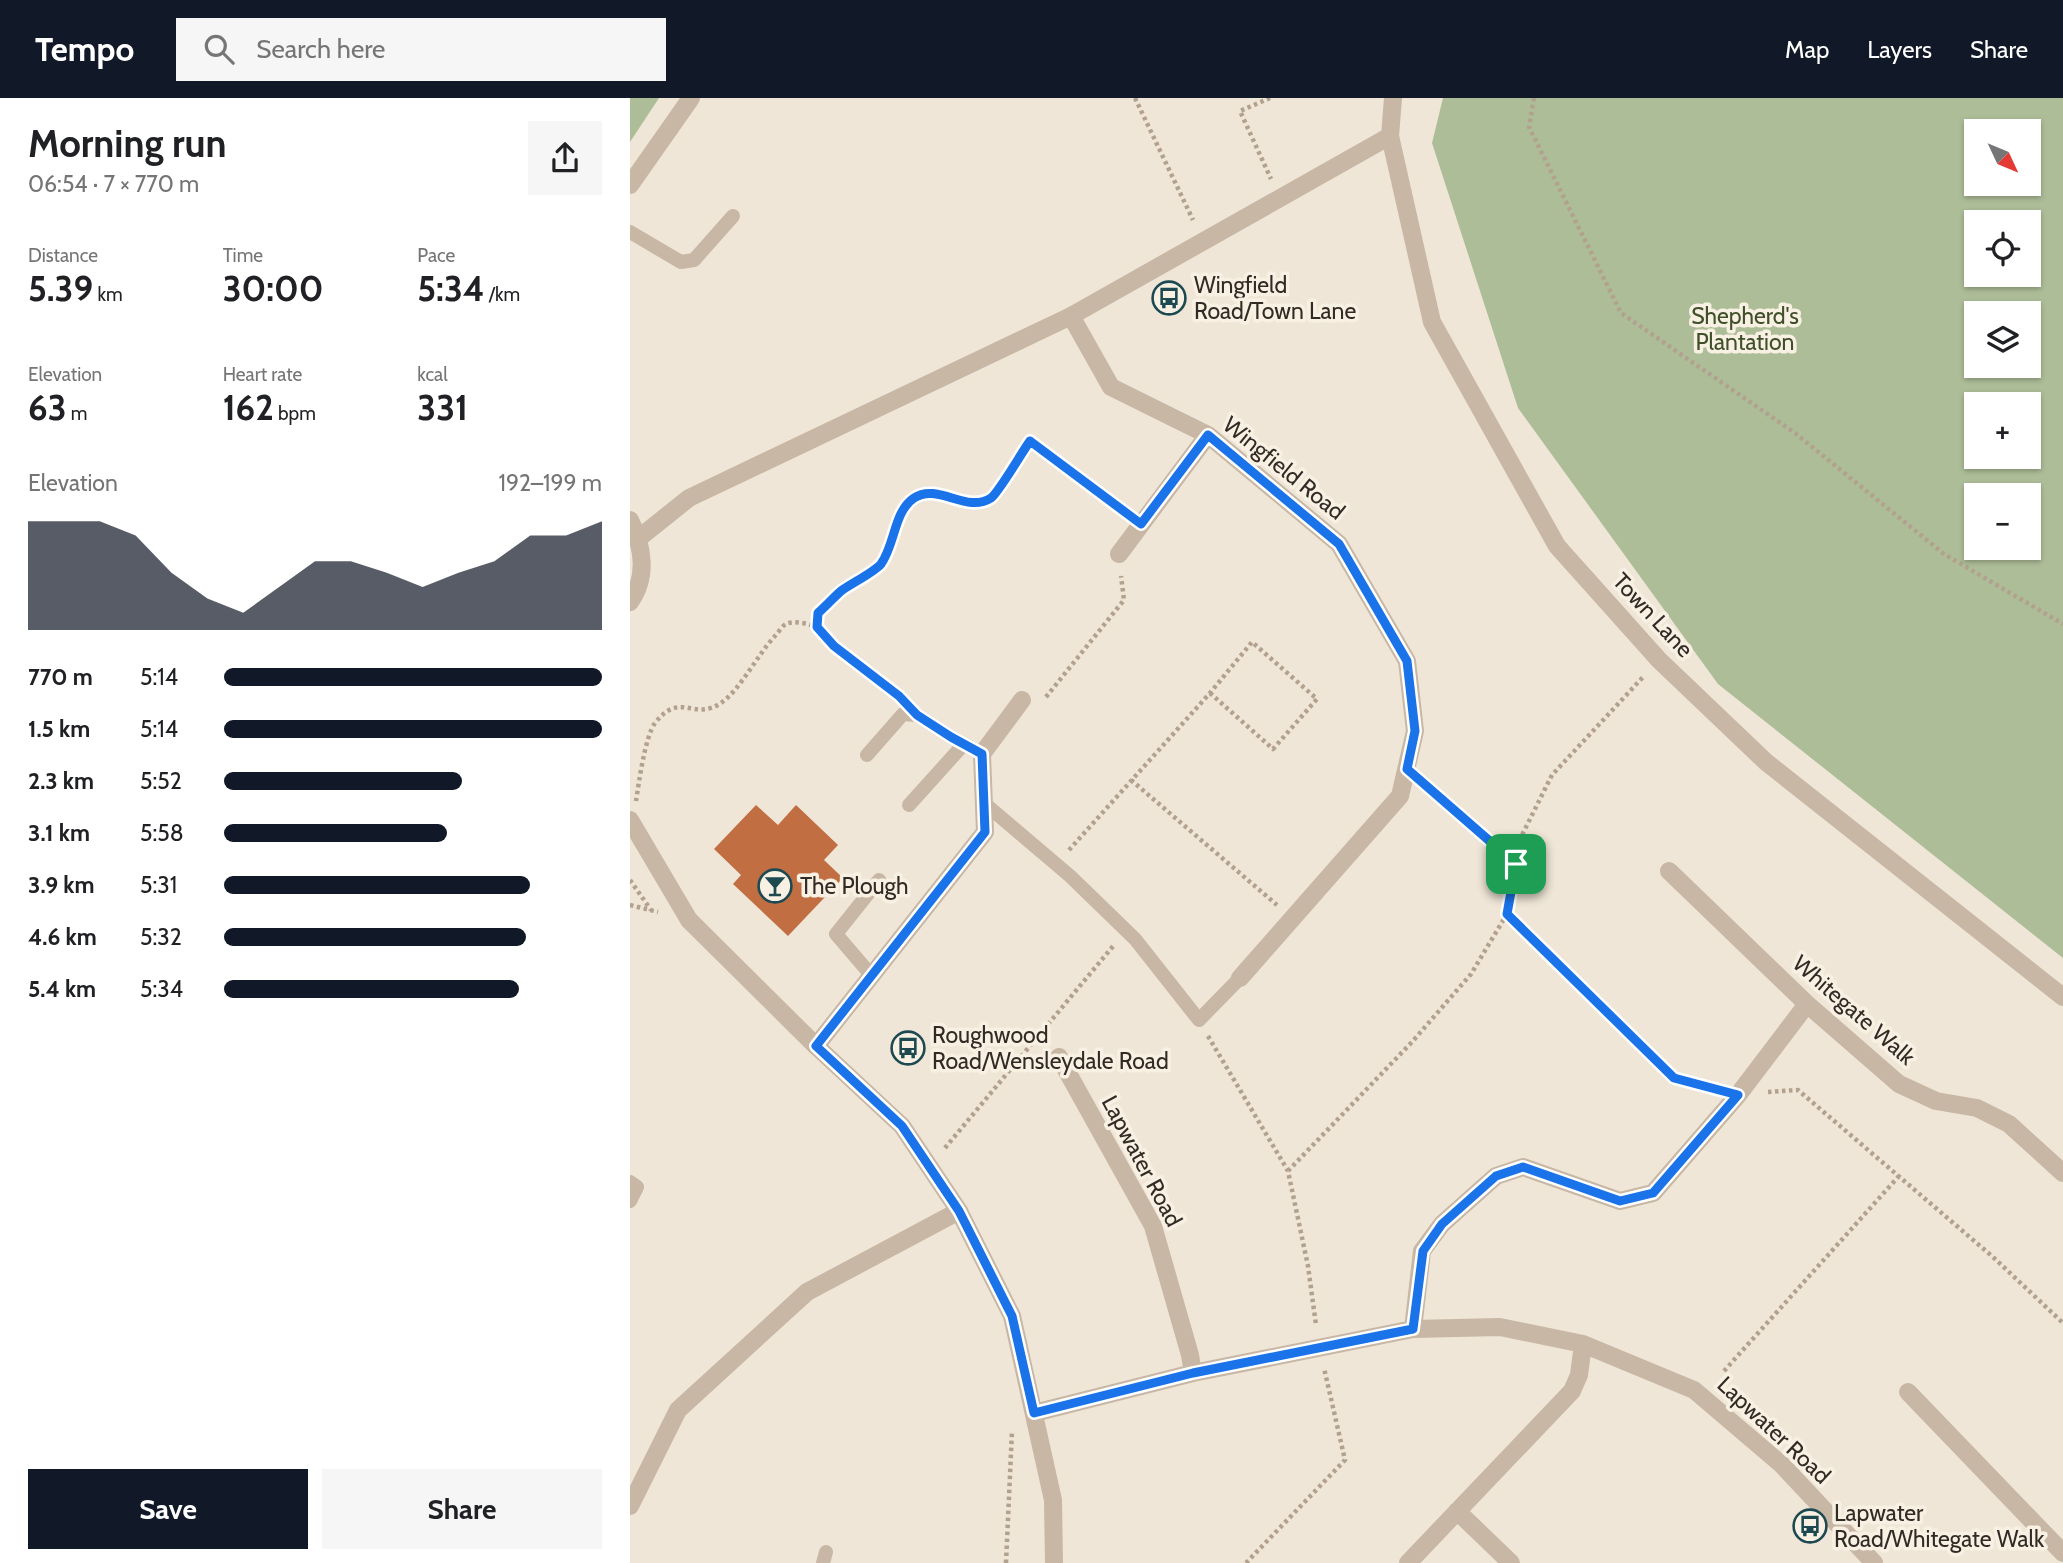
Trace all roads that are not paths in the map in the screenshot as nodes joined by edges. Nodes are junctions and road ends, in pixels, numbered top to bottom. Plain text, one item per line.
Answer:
1 (691, 98) edge
2 (1393, 98) edge
3 (1390, 136) junction
4 (630, 185) edge
5 (733, 216) dead end
6 (630, 232) edge
7 (1071, 316) junction
8 (1208, 435) junction
9 (630, 520) edge
10 (639, 538) junction
11 (1119, 554) road end
12 (630, 602) edge
13 (1022, 700) road end
14 (964, 744) junction
15 (982, 754) junction
16 (867, 755) dead end
17 (984, 803) junction
18 (909, 805) dead end
19 (631, 821) edge
20 (1669, 871) dead end
21 (879, 880) dead end
22 (871, 975) junction
23 (1240, 978) joint
24 (2063, 997) edge
25 (1807, 1004) junction
26 (816, 1046) junction
27 (1059, 1057) dead end
28 (2063, 1173) edge
29 (630, 1182) edge
30 (630, 1201) edge
31 (959, 1211) junction
32 (1413, 1329) junction
33 (1583, 1344) junction
34 (1193, 1373) junction
35 (1908, 1392) dead end
36 (1034, 1413) junction
37 (630, 1506) edge
38 (1457, 1511) junction
39 (2063, 1553) edge
40 (1054, 1563) edge
41 (1408, 1563) edge
42 (1511, 1563) edge
43 (1874, 1563) edge

1 - 4 street
2 - 3 street, Town Lane
3 - 7 street
3 - 24 street, Town Lane
5 - 6 lane
7 - 8 street, Wingfield Road
7 - 10 street
8 - 11 street
8 - 23 street, Wingfield Road
9 - 10 street
10 - 12 street
13 - 15 street
14 - 15 lane
14 - 16 lane
14 - 18 lane
15 - 17 street
17 - 22 street
17 - 23 lane
19 - 26 street
20 - 25 street, Whitegate Walk
21 - 22 lane
22 - 26 street
25 - 28 street, Whitegate Walk
25 - 32 street
26 - 31 street
27 - 34 street, Lapwater Road
29 - 30 lane
31 - 36 street
31 - 37 street
32 - 33 street, Lapwater Road
32 - 34 street, Lapwater Road
33 - 38 street
33 - 43 street, Lapwater Road
34 - 36 street, Lapwater Road
35 - 39 street
36 - 40 street
38 - 41 street
38 - 42 street

